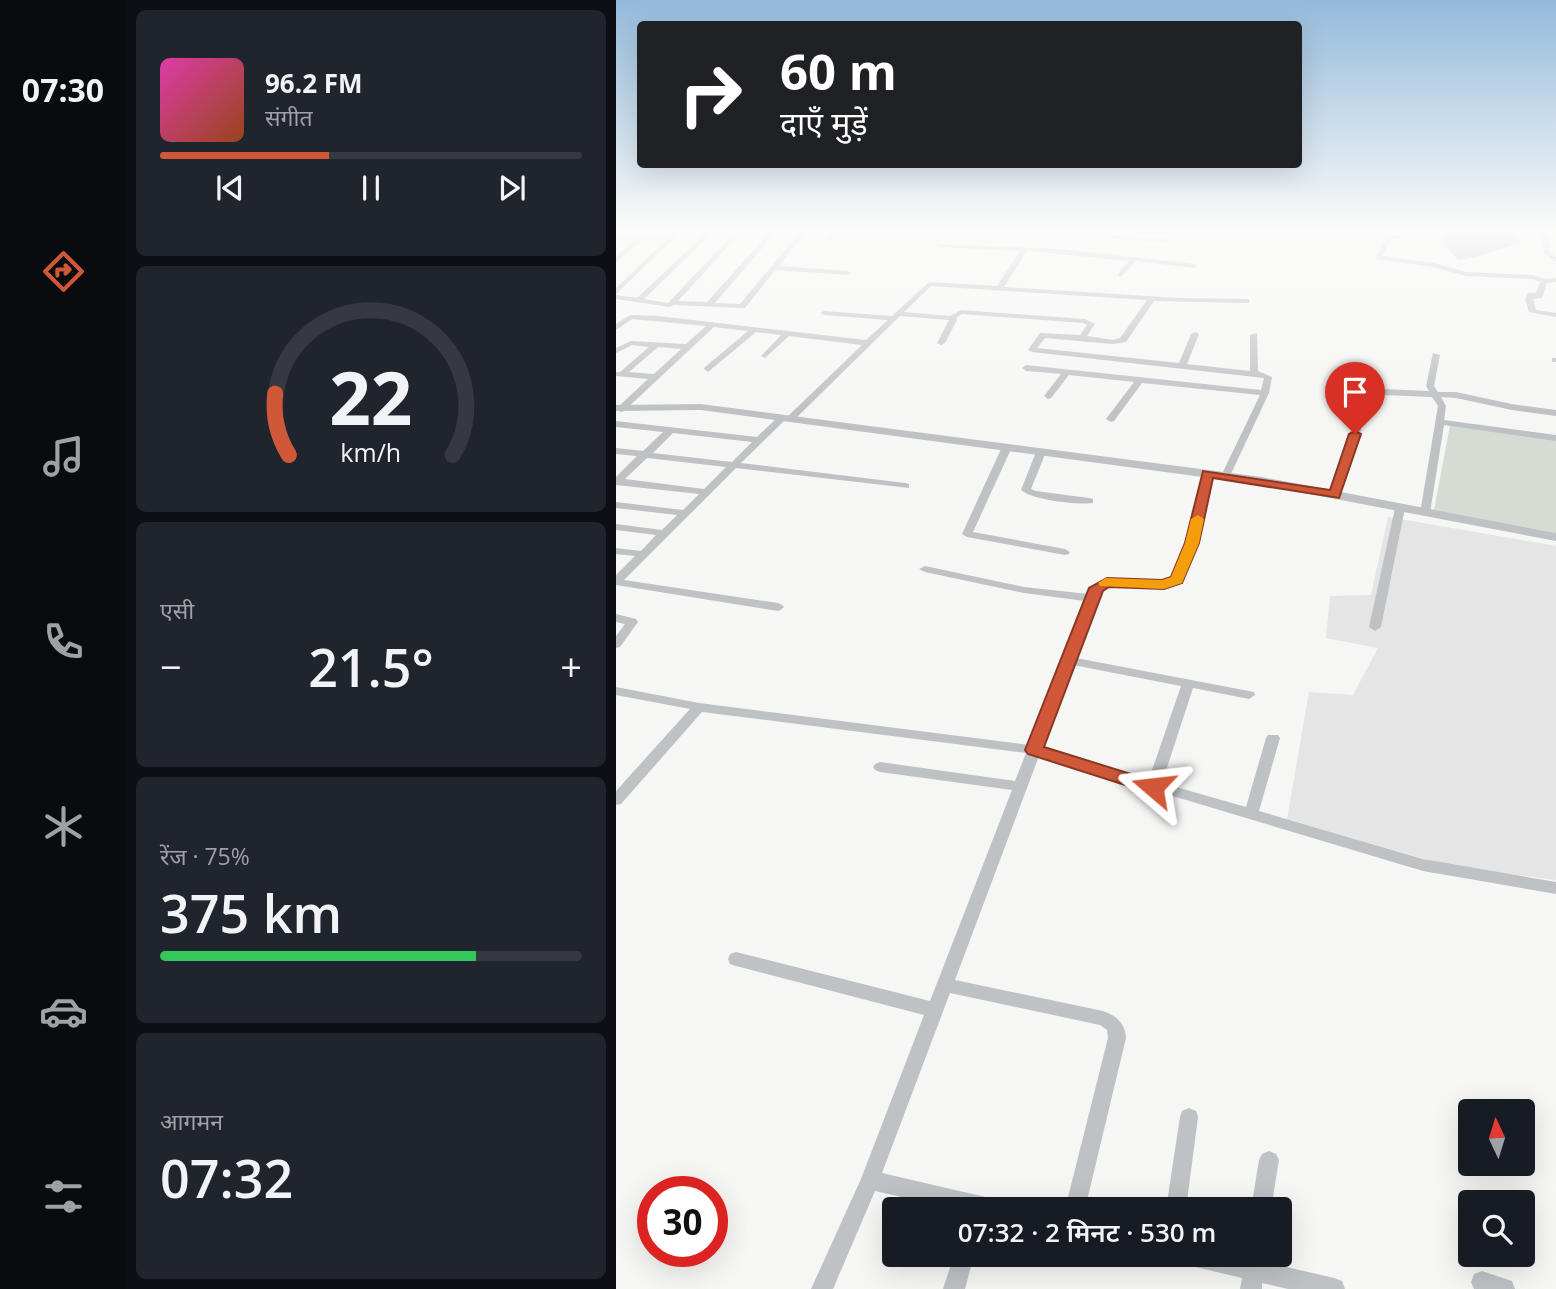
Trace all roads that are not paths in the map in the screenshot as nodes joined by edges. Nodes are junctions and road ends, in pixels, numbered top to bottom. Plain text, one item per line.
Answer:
1 (620, 291) edge
2 (648, 291) edge
3 (683, 291) edge
4 (721, 291) edge
5 (755, 291) edge
6 (922, 291) edge
7 (1047, 291) edge
8 (1541, 291) edge
9 (1152, 298) junction
10 (639, 300) junction
11 (754, 300) dead end
12 (1246, 301) dead end
13 (671, 304) junction
14 (709, 305) junction
15 (741, 309) junction
16 (824, 313) dead end
17 (1556, 315) edge
18 (896, 316) junction
19 (658, 318) junction
20 (951, 318) junction
21 (713, 324) junction
22 (616, 328) edge
23 (755, 329) junction
24 (787, 333) junction
25 (1195, 334) dead end
26 (1254, 335) dead end
27 (1082, 338) junction
28 (868, 343) junction
29 (941, 343) dead end
30 (656, 345) junction
31 (688, 347) junction
32 (616, 351) edge
33 (1436, 355) dead end
34 (765, 356) dead end
35 (1182, 367) junction
36 (1026, 368) dead end
37 (708, 369) dead end
38 (1067, 372) junction
39 (1254, 373) junction
40 (619, 374) edge
41 (656, 377) junction
42 (1140, 380) junction
43 (1265, 393) junction
44 (1048, 396) dead end
45 (1437, 396) junction
46 (619, 408) edge
47 (1556, 413) edge
48 (786, 418) junction
49 (1111, 419) dead end
50 (1440, 422) junction
51 (616, 424) edge
52 (671, 430) junction
53 (1556, 438) edge
54 (759, 440) junction
55 (1006, 447) junction
56 (616, 451) edge
57 (1041, 452) junction
58 (645, 454) junction
59 (734, 464) junction
60 (1207, 474) junction
61 (1226, 476) junction
62 (616, 481) edge
63 (905, 486) dead end
64 (705, 492) junction
65 (1335, 495) junction
66 (1089, 501) dead end
67 (616, 505) edge
68 (1399, 508) junction
69 (683, 513) junction
70 (1425, 513) junction
71 (616, 527) edge
72 (663, 533) junction
73 (1556, 537) edge
74 (616, 551) edge
75 (1065, 552) dead end
76 (642, 554) junction
77 (925, 569) dead end
78 (616, 581) edge
79 (1093, 597) junction
80 (778, 607) dead end
81 (616, 618) edge
82 (1375, 627) dead end
83 (616, 644) edge
84 (1068, 660) junction
85 (1188, 683) junction
86 (616, 691) edge
87 (1250, 695) dead end
88 (699, 707) junction
89 (1273, 738) dead end
90 (1034, 750) junction
91 (880, 767) dead end
92 (1020, 786) junction
93 (1153, 787) junction
94 (616, 800) edge
95 (1251, 815) junction
96 (1556, 888) edge
97 (736, 959) dead end
98 (944, 985) junction
99 (935, 1010) junction
100 (1189, 1117) dead end
101 (1269, 1160) dead end
102 (870, 1180) junction
103 (939, 1197) edge
104 (1078, 1197) edge
105 (1178, 1197) edge
106 (1263, 1197) edge
107 (960, 1267) edge
108 (1253, 1271) edge
109 (1482, 1282) dead end
110 (822, 1289) edge
111 (954, 1289) edge
112 (1334, 1289) edge
113 (1504, 1289) edge

1 - 10 street
2 - 10 street
3 - 13 street
4 - 14 street
5 - 15 street
6 - 18 street
7 - 9 street
8 - 17 street
9 - 12 street
9 - 27 street
10 - 13 street
11 - 15 street
13 - 14 street
13 - 19 street
14 - 15 street
16 - 18 street
18 - 20 street
18 - 28 street
19 - 21 street
19 - 22 street
20 - 27 street
20 - 29 street
21 - 23 street
21 - 31 street
23 - 24 street
23 - 37 street
24 - 28 street
24 - 34 street
25 - 35 street
26 - 39 street
27 - 35 street
28 - 48 street
30 - 31 street
30 - 32 street
30 - 40 street
31 - 41 street
33 - 45 street
35 - 39 street
36 - 38 street
38 - 42 street
38 - 44 street
39 - 43 street
40 - 41 street
41 - 46 street
42 - 43 street
42 - 49 street
43 - 61 street
45 - 47 street
45 - 50 street
45 - 65 street
46 - 48 street
48 - 54 street
48 - 55 street
50 - 53 street
50 - 70 street
51 - 52 street
52 - 54 street
52 - 58 street
54 - 59 street
55 - 57 street
55 - 75 street
56 - 58 street
57 - 60 street
57 - 66 street
58 - 59 street
58 - 62 street
59 - 63 street
59 - 64 street
60 - 61 street
60 - 79 street
61 - 65 street
62 - 64 street
64 - 69 street
65 - 68 street
67 - 69 street
68 - 70 street
68 - 82 street
69 - 72 street
70 - 73 street
71 - 72 street
72 - 76 street
74 - 76 street
76 - 78 street
77 - 79 street
78 - 80 street
79 - 84 street
81 - 83 street
84 - 85 street
84 - 90 street
85 - 87 street
85 - 93 street
86 - 88 street
88 - 90 street
88 - 94 street
89 - 95 street
90 - 92 street
90 - 93 street
91 - 92 street
92 - 98 street
93 - 95 street
95 - 96 street
97 - 99 street
98 - 99 street
98 - 104 street
99 - 102 street
100 - 105 street
101 - 106 street
102 - 103 street
102 - 110 street
107 - 111 street
108 - 112 street
109 - 113 street

